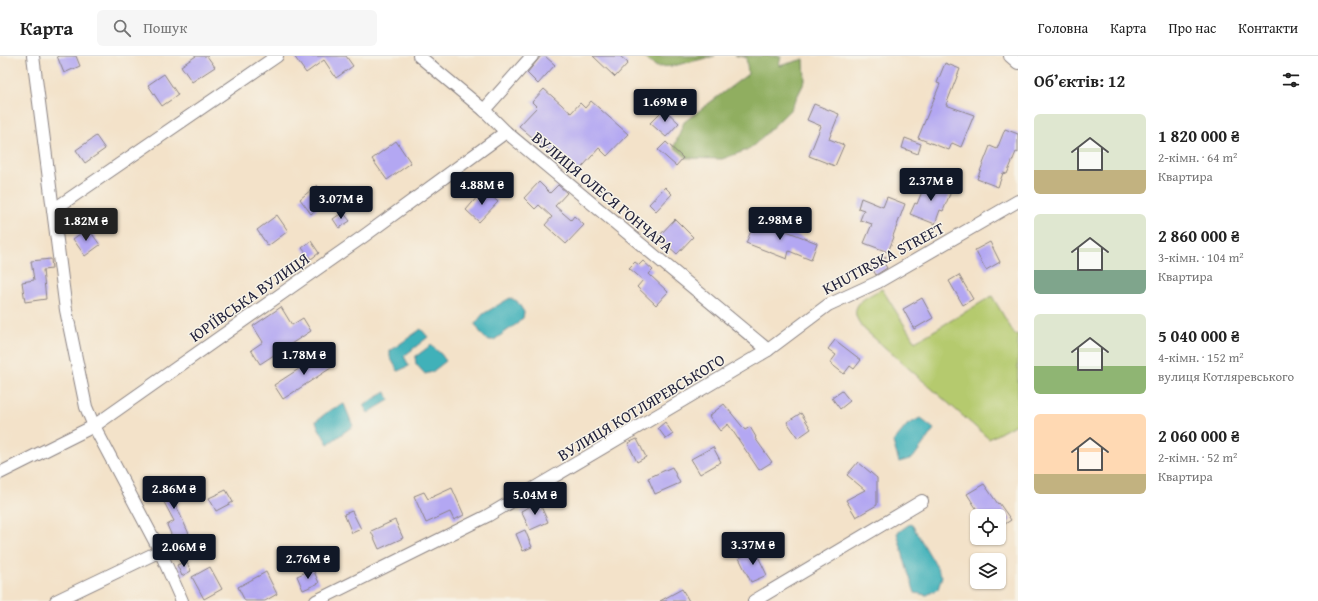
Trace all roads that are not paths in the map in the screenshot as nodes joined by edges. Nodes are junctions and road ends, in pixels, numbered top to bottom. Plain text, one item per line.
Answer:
1 (33, 56) edge
2 (277, 56) edge
3 (419, 56) edge
4 (532, 56) edge
5 (1010, 56) edge
6 (1018, 63) edge
7 (484, 110) junction
8 (506, 132) junction
9 (1018, 201) edge
10 (53, 210) junction
11 (768, 350) junction
12 (94, 426) junction
13 (0, 473) edge
14 (922, 501) dead end
15 (160, 551) junction
16 (56, 601) edge
17 (182, 601) edge
18 (316, 601) edge
19 (754, 601) edge

1 - 10 street
2 - 10 street
3 - 7 street, ВУЛИЦЯ ОЛЕСЯ ГОНЧАРА
4 - 7 street
5 - 6 street
7 - 8 street, ВУЛИЦЯ ОЛЕСЯ ГОНЧАРА
8 - 11 street, ВУЛИЦЯ ОЛЕСЯ ГОНЧАРА
8 - 12 street, ЮРІЇВСЬКА ВУЛИЦЯ
9 - 11 street, KHUTIRSKA STREET
10 - 12 street
11 - 18 street, ВУЛИЦЯ КОТЛЯРЕВСЬКОГО
12 - 13 street, ЮРІЇВСЬКА ВУЛИЦЯ
12 - 15 street
14 - 19 street
15 - 16 street
15 - 17 street

